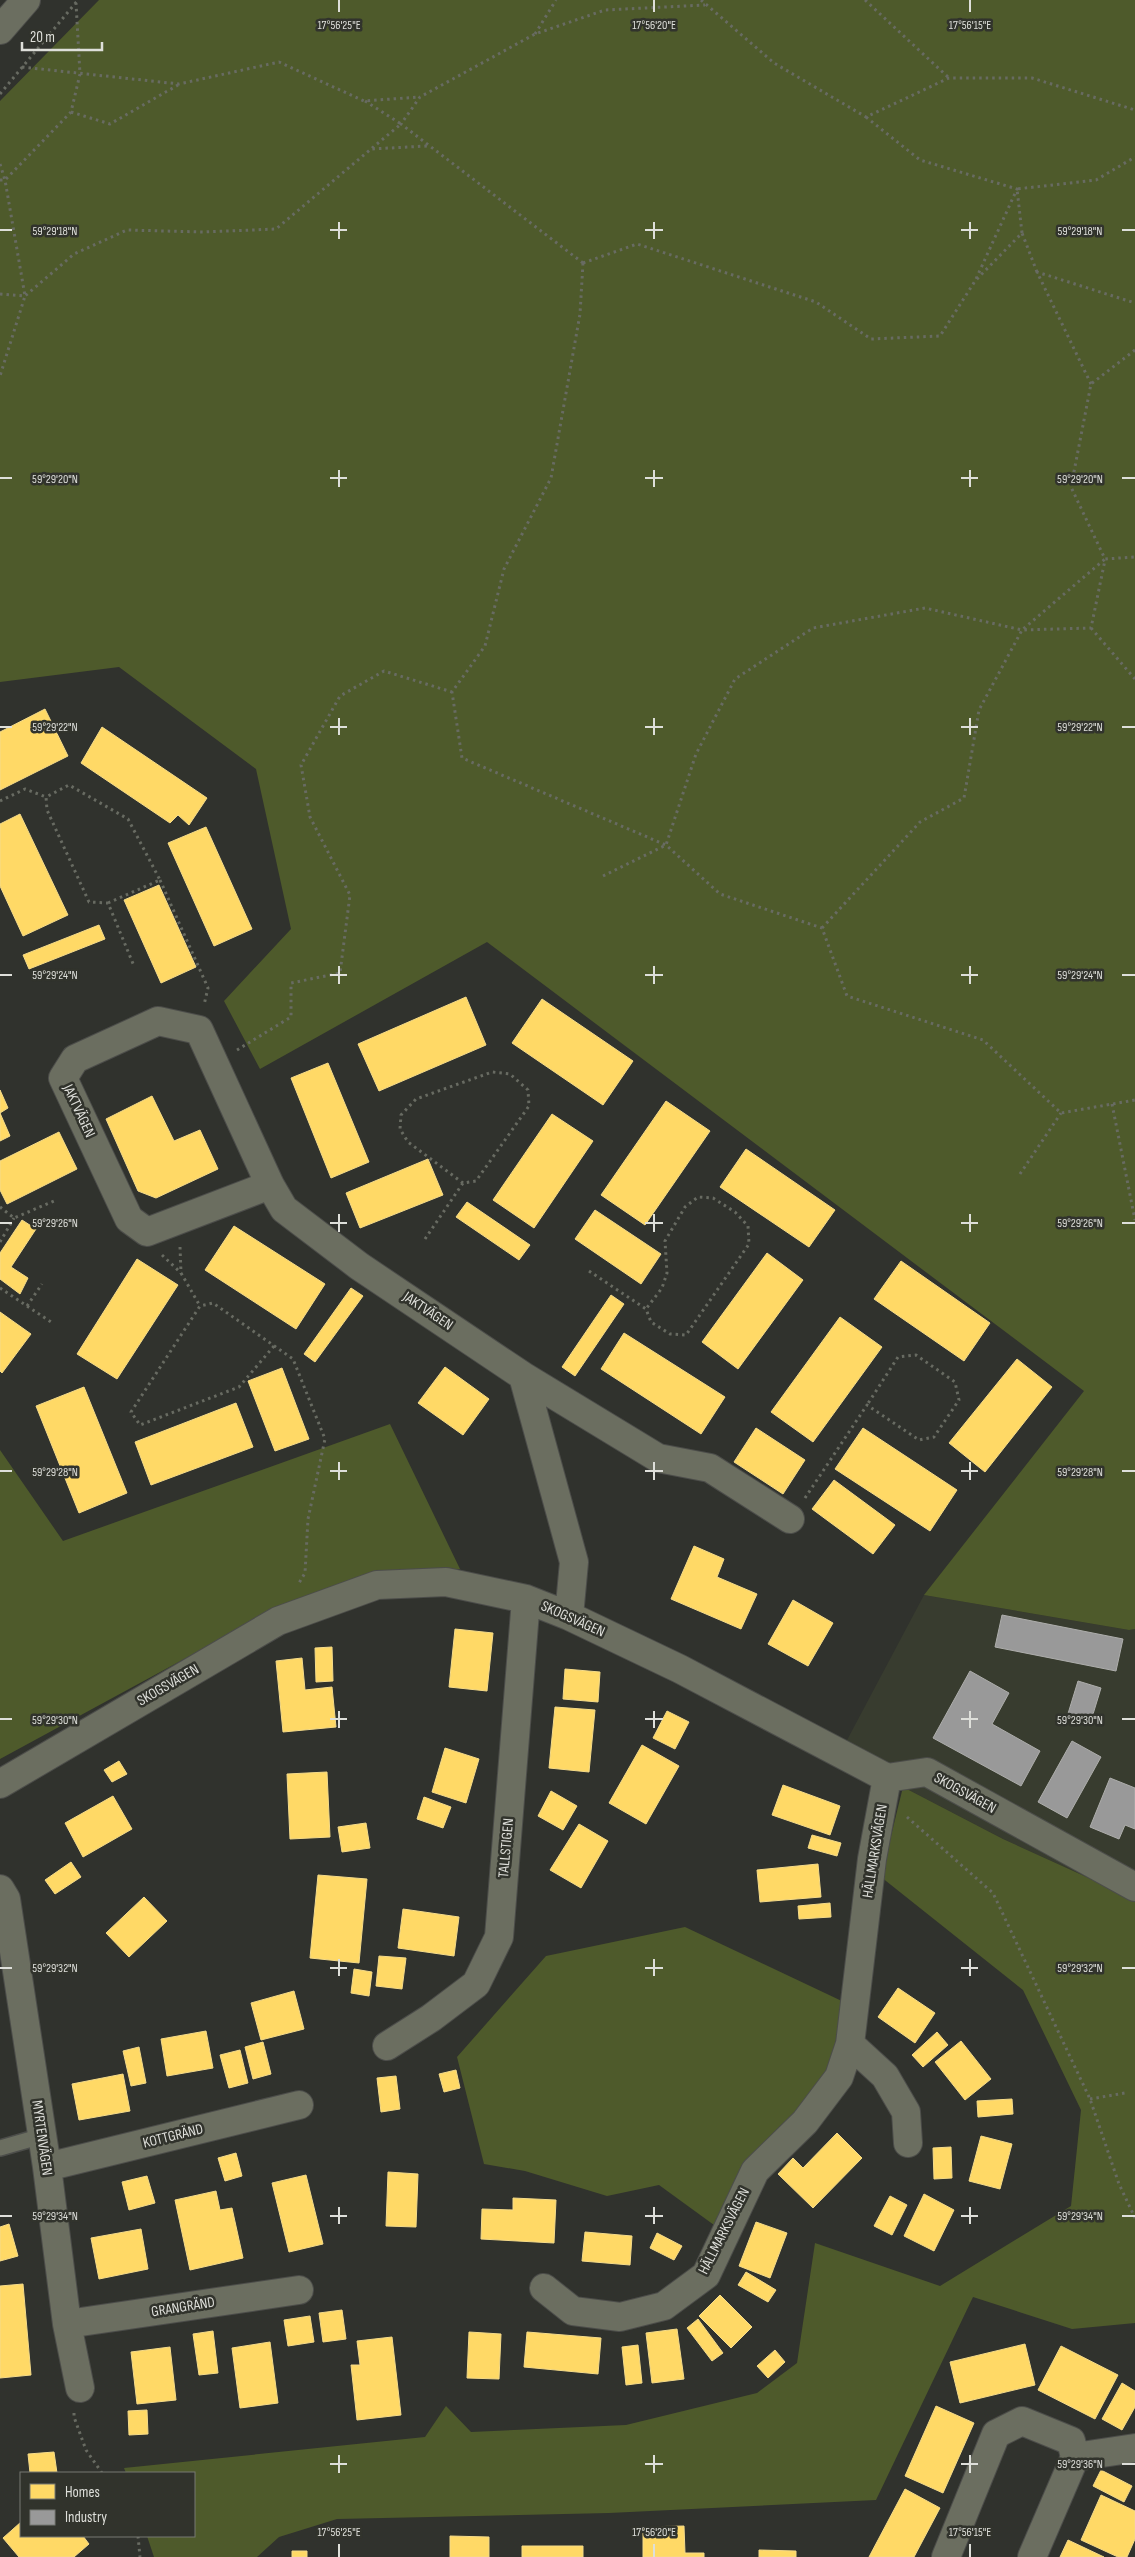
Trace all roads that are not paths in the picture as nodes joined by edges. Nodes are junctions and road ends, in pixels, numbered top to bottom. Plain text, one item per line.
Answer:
1 (26, 0) edge
2 (0, 30) edge
3 (270, 1185) junction
4 (523, 1376) junction
5 (790, 1519) road end
6 (526, 1599) junction
7 (568, 1616) junction
8 (0, 1784) edge
9 (885, 1787) junction
10 (1135, 1887) edge
11 (0, 1889) edge
12 (850, 2044) junction
13 (387, 2046) dead end
14 (299, 2106) dead end
15 (42, 2136) junction
16 (908, 2144) dead end
17 (0, 2148) edge
18 (47, 2167) junction
19 (544, 2288) dead end
20 (299, 2290) dead end
21 (67, 2324) junction
22 (80, 2388) road end
23 (1135, 2448) edge
24 (1075, 2457) junction
25 (946, 2557) edge
26 (1032, 2557) edge

1 - 2 street
3 - 3 street, JAKTVÄGEN
3 - 4 street, JAKTVÄGEN
4 - 5 street, JAKTVÄGEN
4 - 7 street
6 - 7 street, SKOGSVÄGEN
6 - 8 street, SKOGSVÄGEN
6 - 13 street, TALLSTIGEN
7 - 9 street, SKOGSVÄGEN
9 - 10 street, SKOGSVÄGEN
9 - 12 street, HÄLLMARKSVÄGEN
11 - 15 street, MYRTENVÄGEN
12 - 16 street
12 - 19 street, HÄLLMARKSVÄGEN
14 - 18 street, KOTTGRÄND
15 - 17 lane
15 - 18 street, MYRTENVÄGEN
18 - 21 street, MYRTENVÄGEN
20 - 21 street, GRANGRÄND
21 - 22 street, MYRTENVÄGEN
23 - 24 street
24 - 25 street
24 - 26 street

